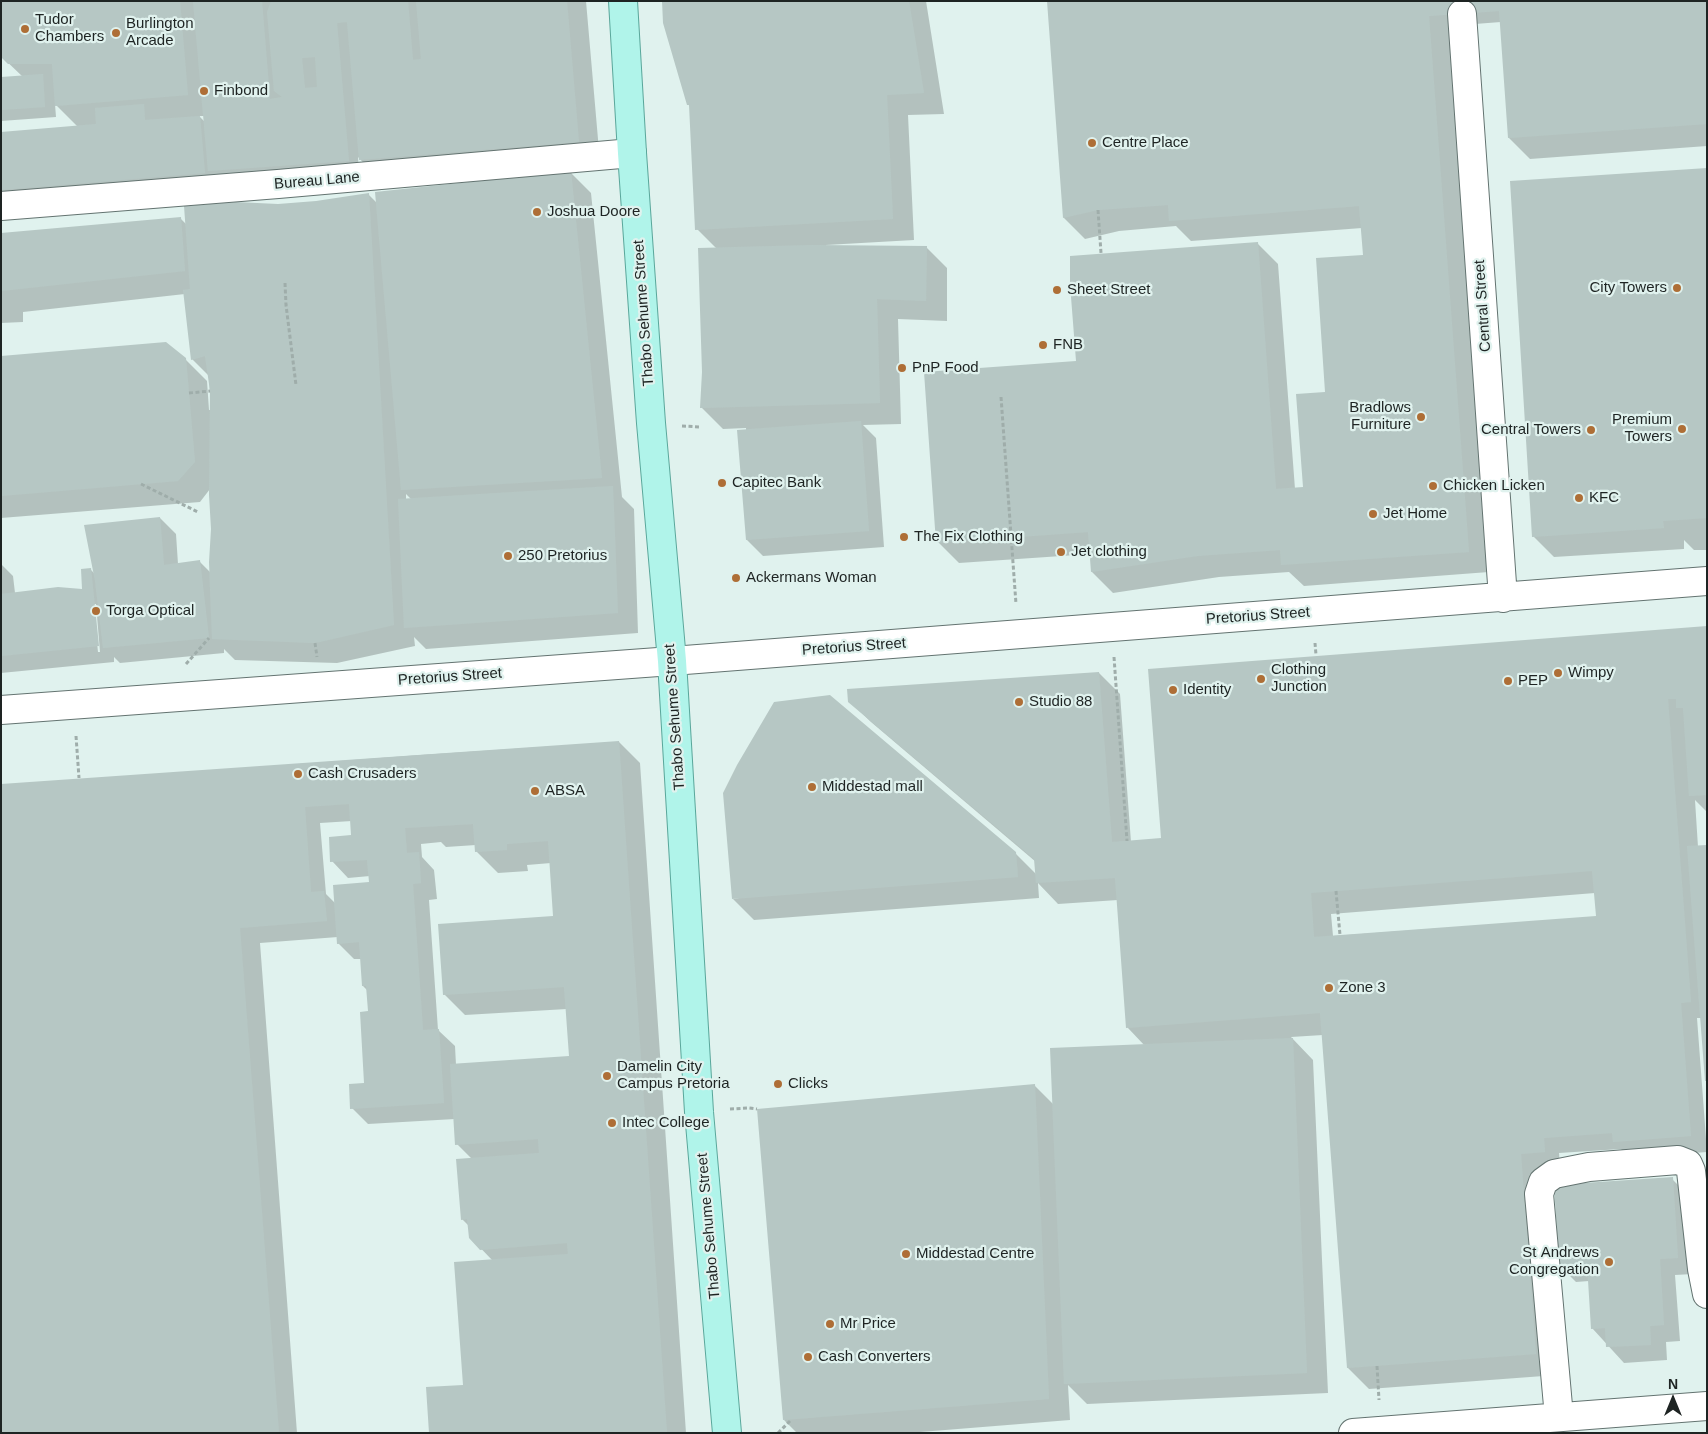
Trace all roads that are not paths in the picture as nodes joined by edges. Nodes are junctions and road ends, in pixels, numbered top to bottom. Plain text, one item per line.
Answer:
1 (623, 1) edge
2 (1462, 14) dead end
3 (632, 153) junction
4 (1, 206) edge
5 (1707, 581) edge
6 (1504, 598) junction
7 (672, 661) junction
8 (1, 710) edge
9 (1707, 1294) edge
10 (1707, 1406) edge
11 (1559, 1417) junction
12 (727, 1433) edge
13 (1352, 1433) edge

1 - 3 main road, Thabo Sehume Street
2 - 6 street, Central Street
3 - 4 street, Bureau Lane
3 - 7 main road, Thabo Sehume Street
5 - 6 street, Pretorius Street
6 - 7 street, Pretorius Street
7 - 8 street, Pretorius Street
7 - 12 main road, Thabo Sehume Street
9 - 11 street
10 - 11 street
11 - 13 street

